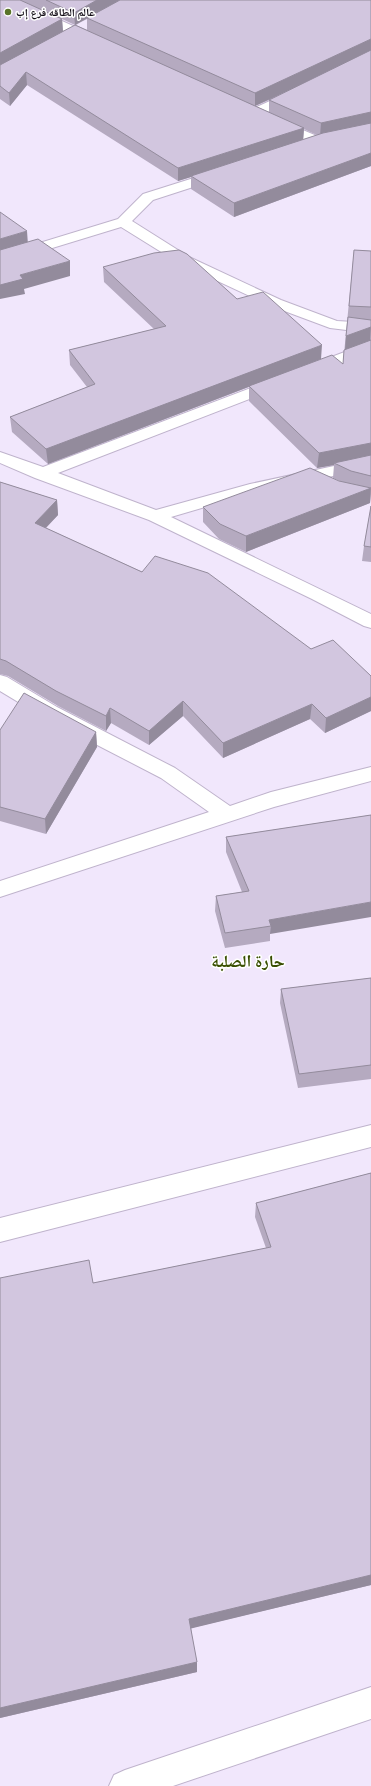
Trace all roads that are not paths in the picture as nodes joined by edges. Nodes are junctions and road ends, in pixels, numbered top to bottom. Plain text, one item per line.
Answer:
1 (6, 0) edge
2 (87, 24) edge
3 (74, 32) junction
4 (61, 39) edge
5 (110, 48) edge
6 (310, 86) edge
7 (241, 107) edge
8 (255, 113) junction
9 (334, 139) edge
10 (319, 142) junction
11 (296, 149) edge
12 (229, 170) edge
13 (123, 222) junction
14 (0, 260) edge
15 (371, 328) edge
16 (371, 347) edge
17 (0, 457) edge
18 (371, 463) edge
19 (41, 474) junction
20 (308, 475) junction
21 (337, 488) edge
22 (156, 516) junction
23 (371, 622) edge
24 (0, 682) edge
25 (371, 774) edge
26 (227, 814) junction
27 (0, 889) edge
28 (371, 1136) edge
29 (0, 1230) edge
30 (371, 1704) edge
31 (125, 1786) edge

1 - 3 street
2 - 3 street
3 - 4 street
3 - 5 street
6 - 8 street
7 - 8 street
8 - 10 street
9 - 10 street
10 - 11 street
12 - 13 street
13 - 14 street
13 - 15 street
16 - 19 street
17 - 19 street
18 - 20 street
19 - 22 street
20 - 21 street
20 - 22 street
22 - 23 street
24 - 26 street
25 - 26 street
26 - 27 street
28 - 29 street
30 - 31 street

